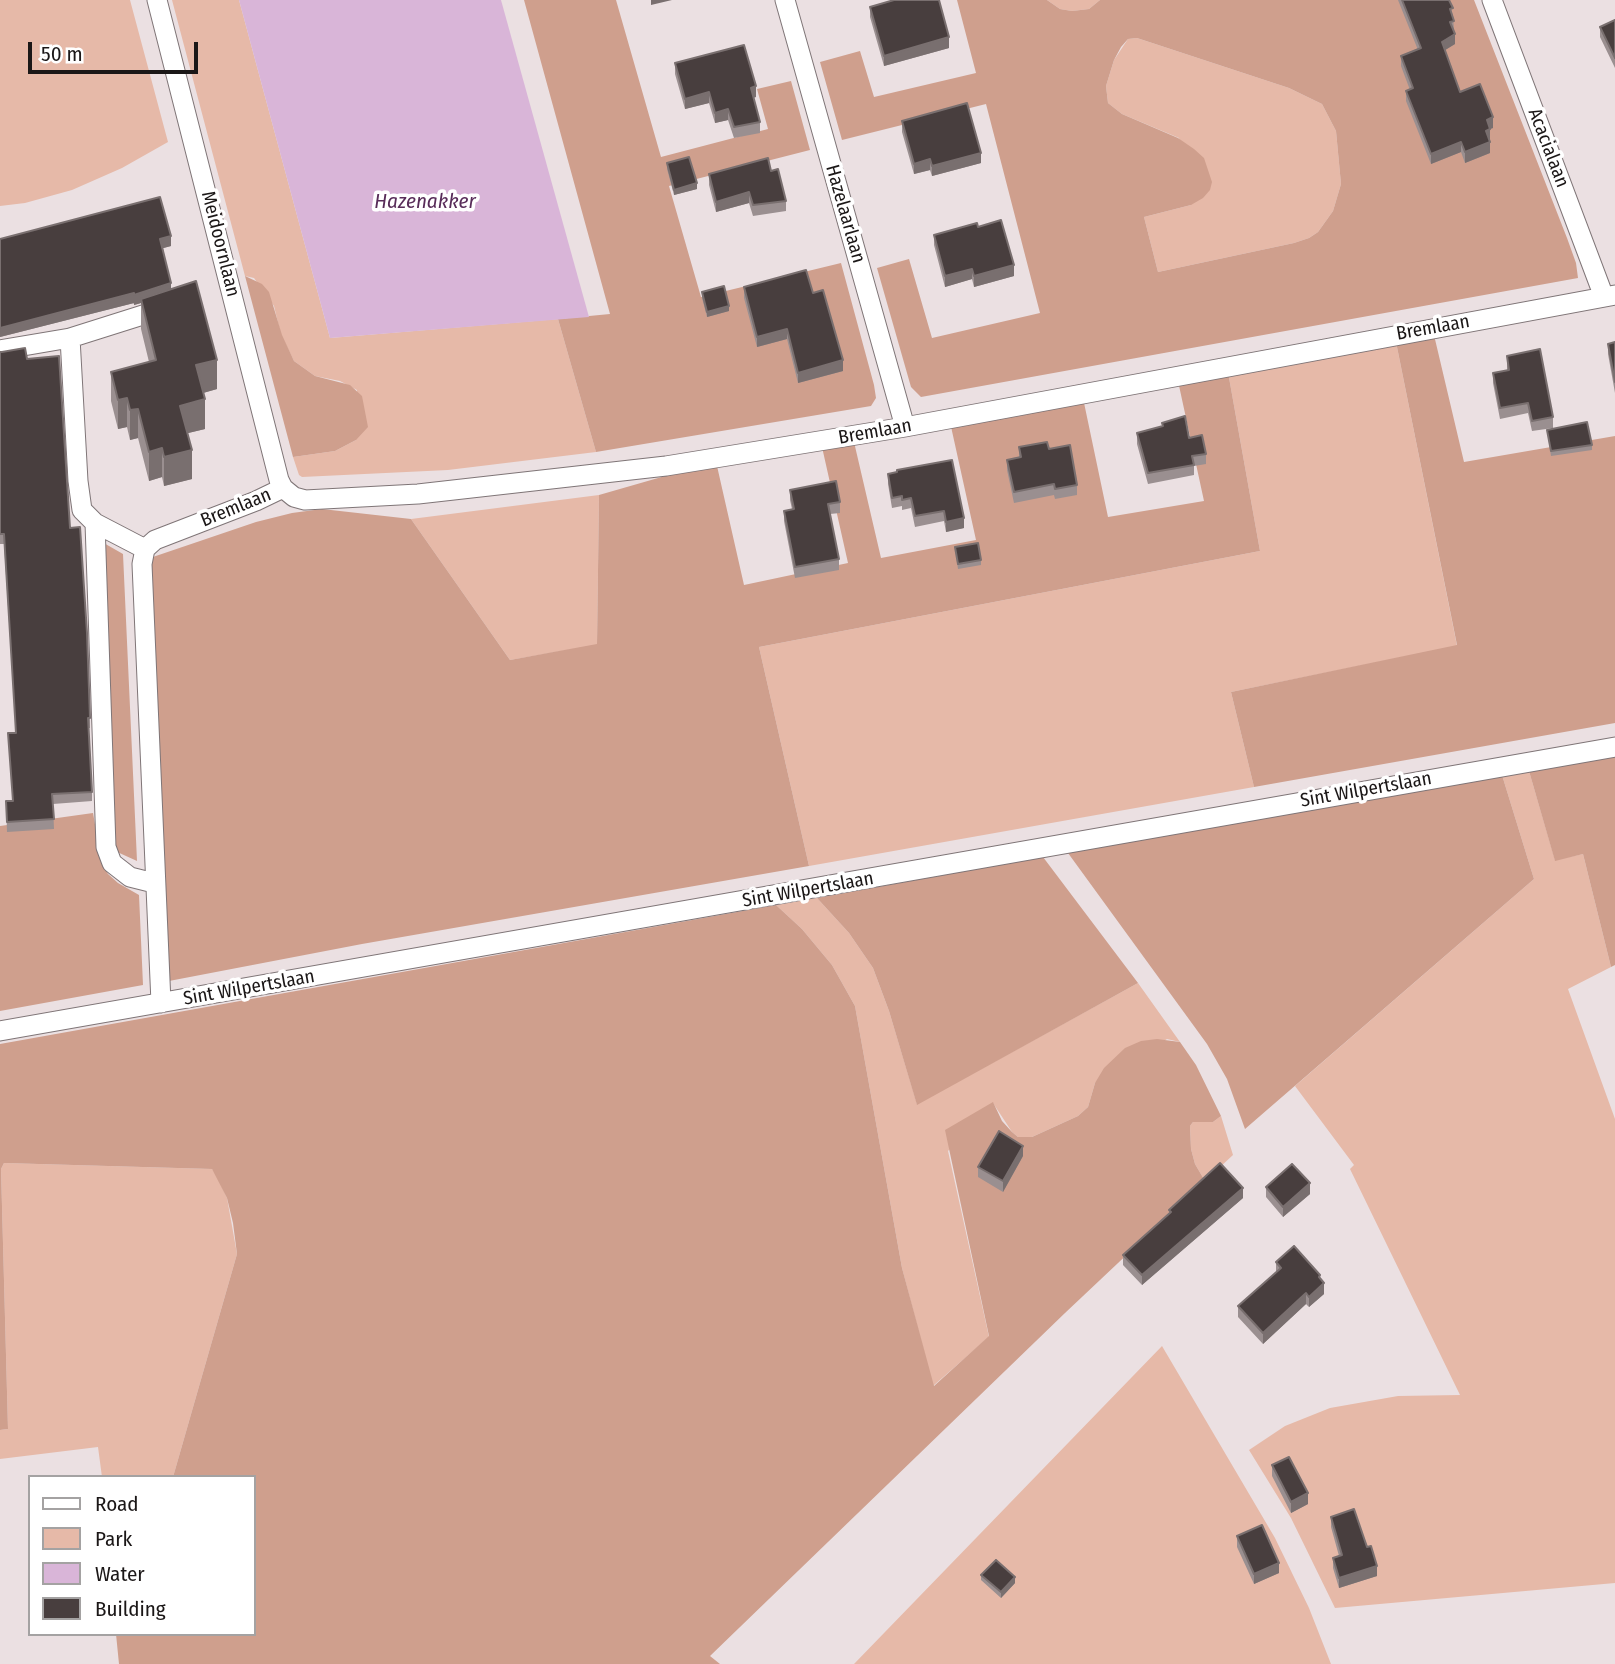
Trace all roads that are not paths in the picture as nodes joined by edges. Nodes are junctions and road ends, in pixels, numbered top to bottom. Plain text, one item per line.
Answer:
1 (157, 0) edge
2 (785, 0) edge
3 (1492, 0) edge
4 (1610, 296) edge
5 (187, 301) edge
6 (70, 338) junction
7 (0, 349) edge
8 (905, 427) junction
9 (284, 488) junction
10 (95, 523) junction
11 (145, 549) junction
12 (1615, 747) edge
13 (155, 883) junction
14 (161, 1003) junction
15 (0, 1031) edge

1 - 9 street, Meidoornlaan
2 - 8 street, Hazelaarlaan
3 - 4 street, Acacialaan
4 - 8 street, Bremlaan
5 - 6 street
6 - 7 street
6 - 10 street
8 - 9 street, Bremlaan
9 - 11 street, Bremlaan
10 - 11 street
10 - 13 street
11 - 13 street
12 - 14 street, Sint Wilpertslaan
13 - 14 street
14 - 15 street, Sint Wilpertslaan

